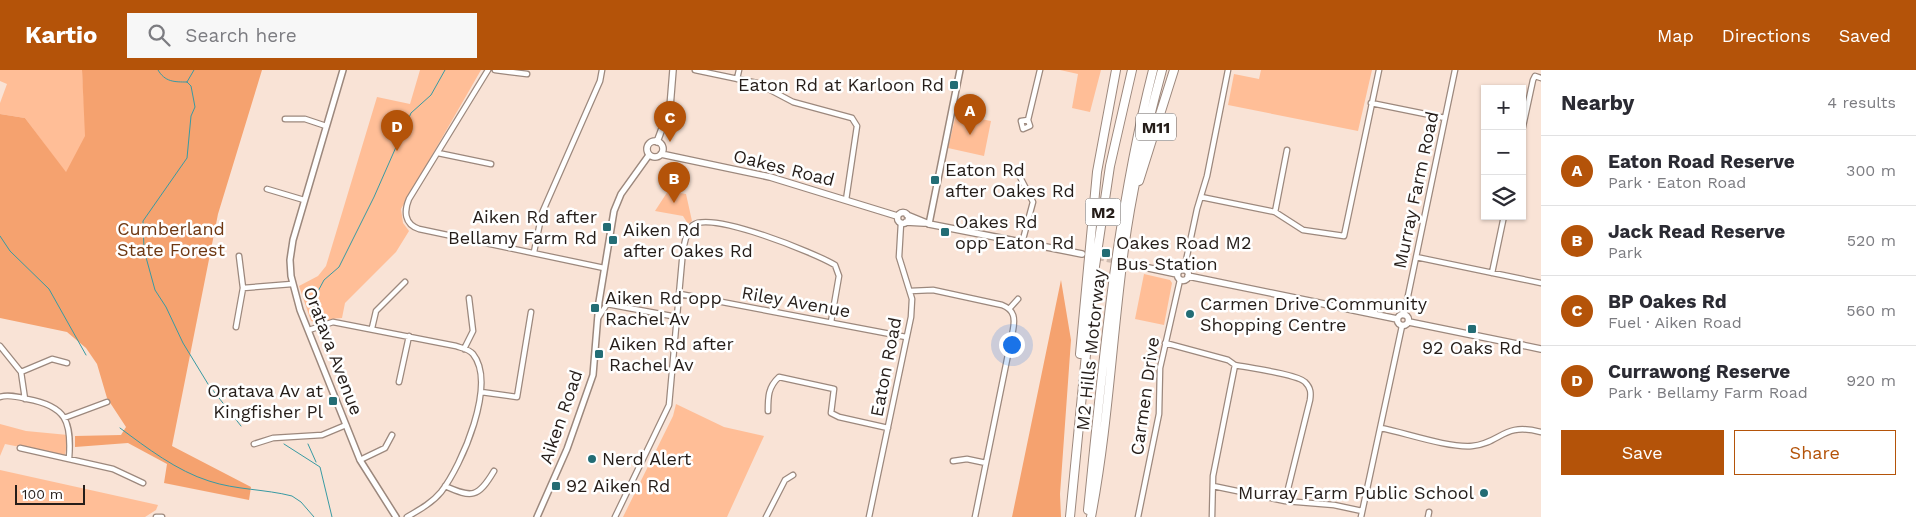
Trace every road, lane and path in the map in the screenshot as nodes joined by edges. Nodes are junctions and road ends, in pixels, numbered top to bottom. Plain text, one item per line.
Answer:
1 (343, 70) edge
2 (488, 70) edge
3 (495, 70) edge
4 (602, 70) edge
5 (673, 70) edge
6 (695, 70) edge
7 (739, 70) edge
8 (960, 70) edge
9 (1040, 70) edge
10 (1116, 70) edge
11 (1122, 70) edge
12 (1132, 70) edge
13 (1152, 70) edge
14 (1162, 70) edge
15 (1174, 70) edge
16 (1228, 70) edge
17 (1379, 70) edge
18 (1455, 70) edge
19 (527, 74) dead end
20 (1541, 78) edge
21 (737, 79) junction
22 (1371, 103) junction
23 (1445, 118) junction
24 (286, 119) dead end
25 (1028, 120) dead end
26 (326, 126) junction
27 (1522, 130) edge
28 (1103, 139) junction
29 (656, 142) junction
30 (1287, 150) dead end
31 (438, 153) junction
32 (661, 154) junction
33 (649, 155) junction
34 (491, 164) dead end
35 (1020, 176) dead end
36 (267, 189) dead end
37 (1201, 197) junction
38 (304, 200) junction
39 (846, 200) junction
40 (1275, 212) junction
41 (907, 215) junction
42 (898, 216) junction
43 (1503, 220) edge
44 (903, 223) junction
45 (927, 223) junction
46 (1022, 243) junction
47 (1124, 249) junction
48 (534, 252) junction
49 (1082, 254) tunnel mouth
50 (239, 256) dead end
51 (1416, 257) junction
52 (1130, 264) tunnel mouth
53 (604, 268) junction
54 (1184, 270) junction
55 (1492, 273) junction
56 (1188, 276) junction
57 (1178, 277) junction
58 (406, 282) dead end
59 (1541, 283) edge
60 (292, 284) junction
61 (243, 288) junction
62 (910, 291) junction
63 (680, 294) junction
64 (469, 298) dead end
65 (1018, 299) dead end
66 (1009, 308) junction
67 (531, 312) dead end
68 (1404, 315) junction
69 (677, 317) junction
70 (1397, 319) junction
71 (598, 320) junction
72 (830, 322) junction
73 (1409, 322) junction
74 (1402, 326) junction
75 (236, 327) dead end
76 (372, 328) junction
77 (309, 330) junction
78 (409, 336) junction
79 (906, 337) junction
80 (1166, 343) junction
81 (0, 346) edge
82 (464, 349) junction
83 (1541, 349) edge
84 (67, 363) dead end
85 (1235, 365) junction
86 (21, 372) junction
87 (399, 382) dead end
88 (481, 392) junction
89 (0, 396) edge
90 (25, 398) junction
91 (107, 402) dead end
92 (768, 411) dead end
93 (64, 418) junction
94 (346, 426) junction
95 (888, 428) junction
96 (1381, 428) junction
97 (1541, 432) edge
98 (392, 435) dead end
99 (254, 444) dead end
100 (20, 448) dead end
101 (69, 459) junction
102 (360, 460) junction
103 (953, 461) dead end
104 (986, 463) junction
105 (494, 472) dead end
106 (1073, 473) junction
107 (793, 475) dead end
108 (143, 483) dead end
109 (445, 486) junction
110 (1213, 486) junction
111 (1285, 500) junction
112 (1362, 514) edge
113 (156, 517) edge
114 (162, 517) edge
115 (396, 517) edge
116 (407, 517) edge
117 (537, 517) edge
118 (615, 517) edge
119 (766, 517) edge
120 (869, 517) edge
121 (975, 517) edge
122 (1070, 517) edge
123 (1088, 517) edge
124 (1092, 517) edge
125 (1138, 517) edge
126 (1212, 517) edge

1 - 26 street, Oratava Avenue
2 - 31 street
3 - 19 street
4 - 48 street
5 - 29 main road
6 - 21 street
7 - 21 street
8 - 45 street
9 - 25 street
10 - 28 highway
11 - 28 highway, M2
12 - 106 highway, M2 Hills Motorway / M2
13 - 123 highway, M2 Hills Motorway / M2
14 - 47 highway, M2
15 - 47 highway, M11
16 - 37 street
17 - 22 street
18 - 23 street, Murray Farm Road
20 - 27 street
21 - 39 street
22 - 23 street
22 - 40 street
23 - 51 street, Murray Farm Road
24 - 26 street
26 - 38 street, Oratava Avenue
28 - 106 highway, M2
29 - 32 main road
29 - 33 main road
30 - 40 street
31 - 34 street
31 - 48 street
32 - 33 main road
32 - 39 main road, Oakes Road
33 - 53 street, Aiken Road
35 - 46 street
36 - 38 street
37 - 40 street
37 - 54 street
38 - 60 street, Oratava Avenue
39 - 42 main road, Oakes Road
41 - 42 main road
41 - 44 main road
41 - 45 main road
42 - 44 main road
43 - 55 street
44 - 45 main road
44 - 62 street, Eaton Road
45 - 46 main road
46 - 49 main road
47 - 124 highway, M2 Hills Motorway / M2
48 - 53 street
50 - 61 street
51 - 55 street
51 - 68 street, Murray Farm Road
52 - 57 main road
53 - 71 street, Aiken Road
54 - 56 main road
54 - 57 main road
55 - 59 street
56 - 57 main road
56 - 70 main road
57 - 80 street, Carmen Drive
58 - 76 street
60 - 61 street
60 - 77 street, Oratava Avenue
61 - 75 street
62 - 66 street
62 - 79 street, Eaton Road
63 - 69 street
63 - 72 street, Riley Avenue
63 - 72 street
64 - 82 street
65 - 66 street
66 - 104 street
67 - 88 street
68 - 70 main road
68 - 73 main road
69 - 71 street
69 - 118 street
70 - 74 main road
71 - 117 street, Aiken Road
72 - 79 street, Riley Avenue
73 - 74 main road
73 - 83 main road
74 - 96 street
76 - 77 street
76 - 78 street
77 - 94 street, Oratava Avenue
78 - 82 street
78 - 87 street
79 - 95 street, Eaton Road
80 - 85 street
80 - 125 street, Carmen Drive
81 - 86 street
82 - 88 street
84 - 86 street
85 - 110 street
85 - 111 street
86 - 90 street
88 - 109 street
89 - 90 street
90 - 93 street
91 - 93 street
92 - 95 street
93 - 101 street
94 - 99 street
94 - 102 street, Oratava Avenue
95 - 120 street, Eaton Road
96 - 97 street
96 - 112 street
98 - 102 street
100 - 101 street
101 - 108 street
102 - 115 street, Oratava Avenue
103 - 104 street
104 - 121 street
105 - 109 street
106 - 122 highway, M2 Hills Motorway / M2
107 - 119 street
109 - 116 street
110 - 111 street
110 - 126 street
111 - 112 street
113 - 114 street

